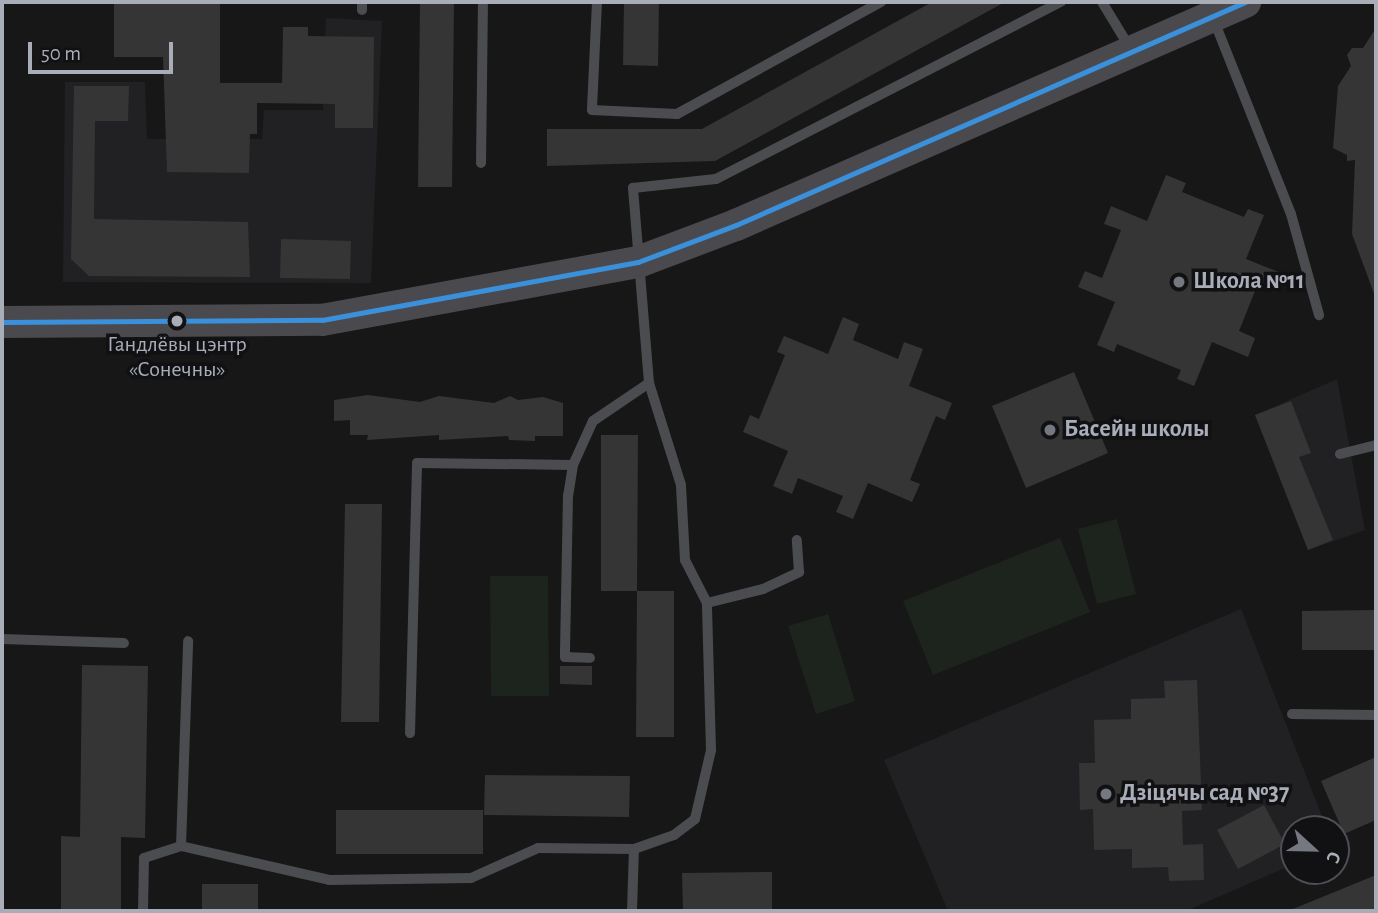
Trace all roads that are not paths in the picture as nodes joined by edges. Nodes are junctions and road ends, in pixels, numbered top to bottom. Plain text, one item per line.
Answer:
1 (483, 2) edge
2 (597, 2) edge
3 (881, 2) edge
4 (1061, 2) edge
5 (1102, 2) edge
6 (1245, 2) edge
7 (1212, 15) junction
8 (1132, 51) junction
9 (481, 163) dead end
10 (638, 262) junction
11 (1319, 315) dead end
12 (2, 322) edge
13 (649, 383) junction
14 (1376, 445) edge
15 (1340, 454) dead end
16 (573, 465) junction
17 (797, 540) dead end
18 (707, 603) junction
19 (2, 639) edge
20 (188, 641) dead end
21 (124, 643) dead end
22 (590, 657) dead end
23 (1292, 714) dead end
24 (1376, 715) edge
25 (410, 733) dead end
26 (181, 846) junction
27 (634, 849) junction
28 (143, 911) edge
29 (632, 911) edge

1 - 9 lane
2 - 3 lane
4 - 10 lane
5 - 8 lane
6 - 7 main road
7 - 8 main road
7 - 11 lane
8 - 10 main road
10 - 12 main road
10 - 13 lane
13 - 16 lane
13 - 18 lane
14 - 15 lane
16 - 22 lane
16 - 25 lane
17 - 18 lane
18 - 27 lane
19 - 21 lane
20 - 26 lane
23 - 24 lane
26 - 27 lane
26 - 28 lane
27 - 29 lane

